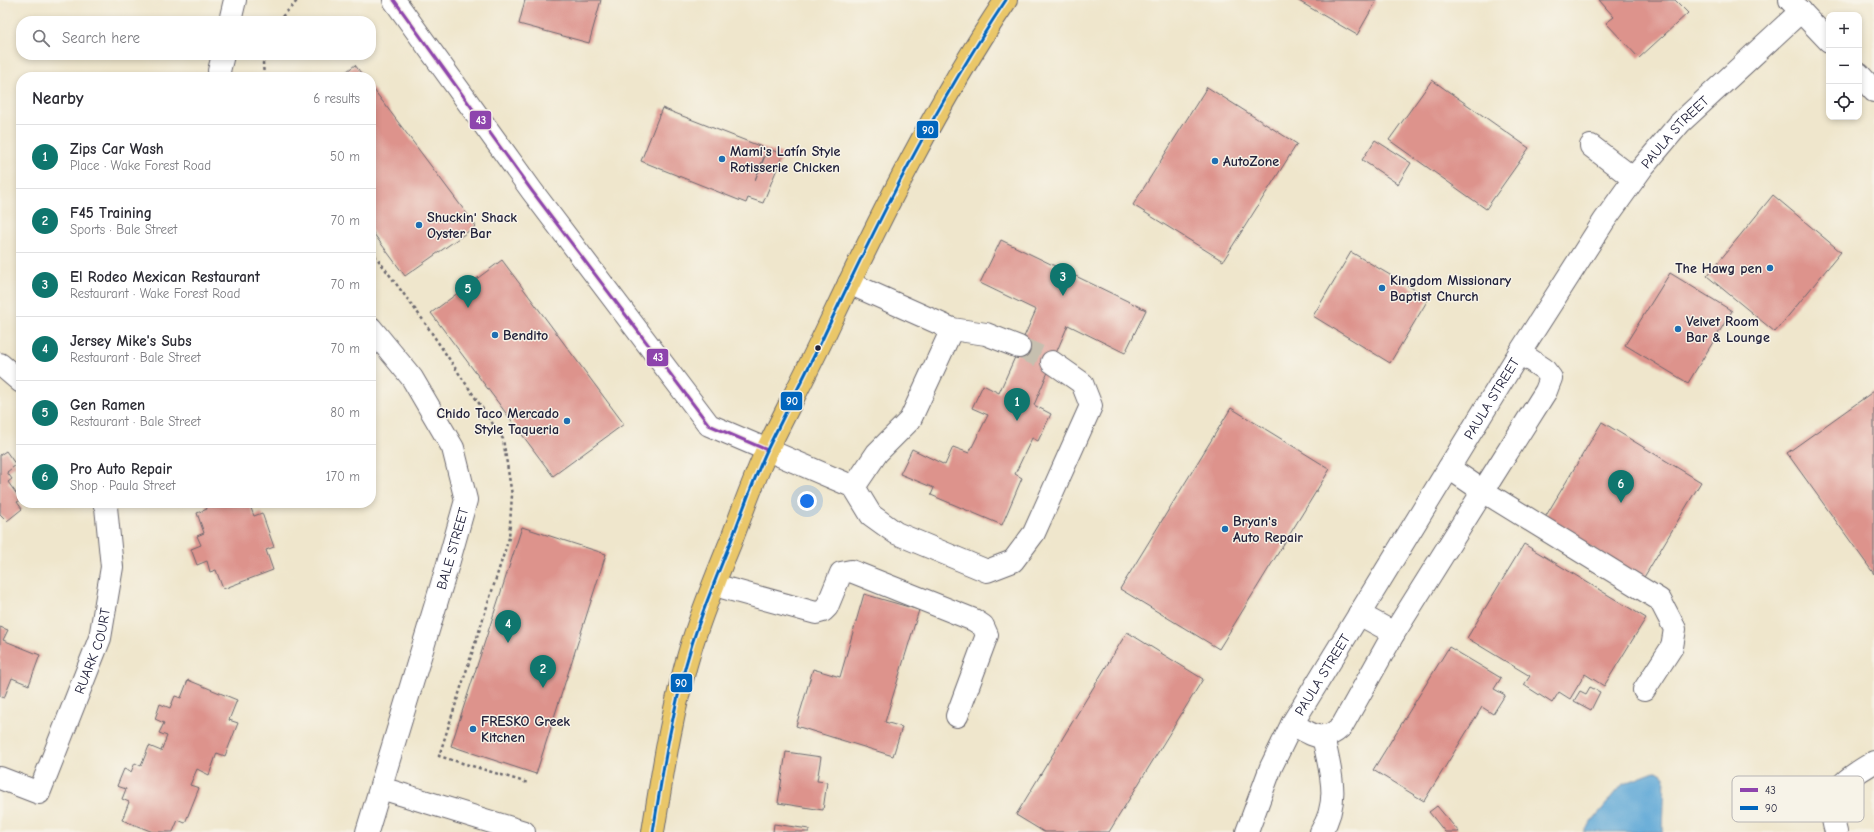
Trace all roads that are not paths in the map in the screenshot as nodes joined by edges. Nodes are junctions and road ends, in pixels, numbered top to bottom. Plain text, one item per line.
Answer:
1 (235, 0) edge
2 (394, 0) edge
3 (1006, 0) edge
4 (1796, 6) edge
5 (231, 16) edge
6 (1826, 38) edge
7 (222, 60) edge
8 (220, 72) edge
9 (1862, 77) edge
10 (1874, 91) edge
11 (1591, 146) dead end
12 (1634, 179) junction
13 (850, 283) junction
14 (952, 329) junction
15 (376, 334) edge
16 (1019, 347) tunnel mouth
17 (1520, 353) junction
18 (1052, 362) tunnel mouth
19 (0, 364) edge
20 (16, 378) edge
21 (767, 450) junction
22 (1449, 468) junction
23 (854, 487) junction
24 (1483, 491) junction
25 (106, 508) edge
26 (714, 585) junction
27 (1359, 614) junction
28 (1394, 633) junction
29 (1644, 690) dead end
30 (956, 716) dead end
31 (1292, 724) junction
32 (1323, 736) junction
33 (1874, 762) edge
34 (1851, 776) edge
35 (0, 778) edge
36 (381, 788) junction
37 (1834, 822) edge
38 (367, 832) edge
39 (524, 832) edge
40 (653, 832) edge
41 (1247, 832) edge
42 (1321, 832) edge
43 (1836, 832) edge

1 - 5 street
2 - 21 street
3 - 13 main road
4 - 6 street
4 - 12 street, PAULA STREET
7 - 8 street
9 - 10 street
11 - 12 street
12 - 17 street, PAULA STREET
13 - 14 street
13 - 21 main road
14 - 16 street
14 - 23 street
15 - 36 street, BALE STREET
17 - 22 street, PAULA STREET
17 - 24 street
18 - 23 street
19 - 20 street
21 - 23 street
21 - 26 main road
22 - 24 street
22 - 27 street, PAULA STREET
24 - 28 street
24 - 29 street
25 - 35 street, RUARK COURT
26 - 30 street
26 - 40 main road
27 - 28 street
27 - 31 street, PAULA STREET
28 - 32 street
31 - 32 street
31 - 41 street, PAULA STREET
32 - 42 street
33 - 34 street
36 - 38 street, BALE STREET
36 - 39 street
37 - 43 street

